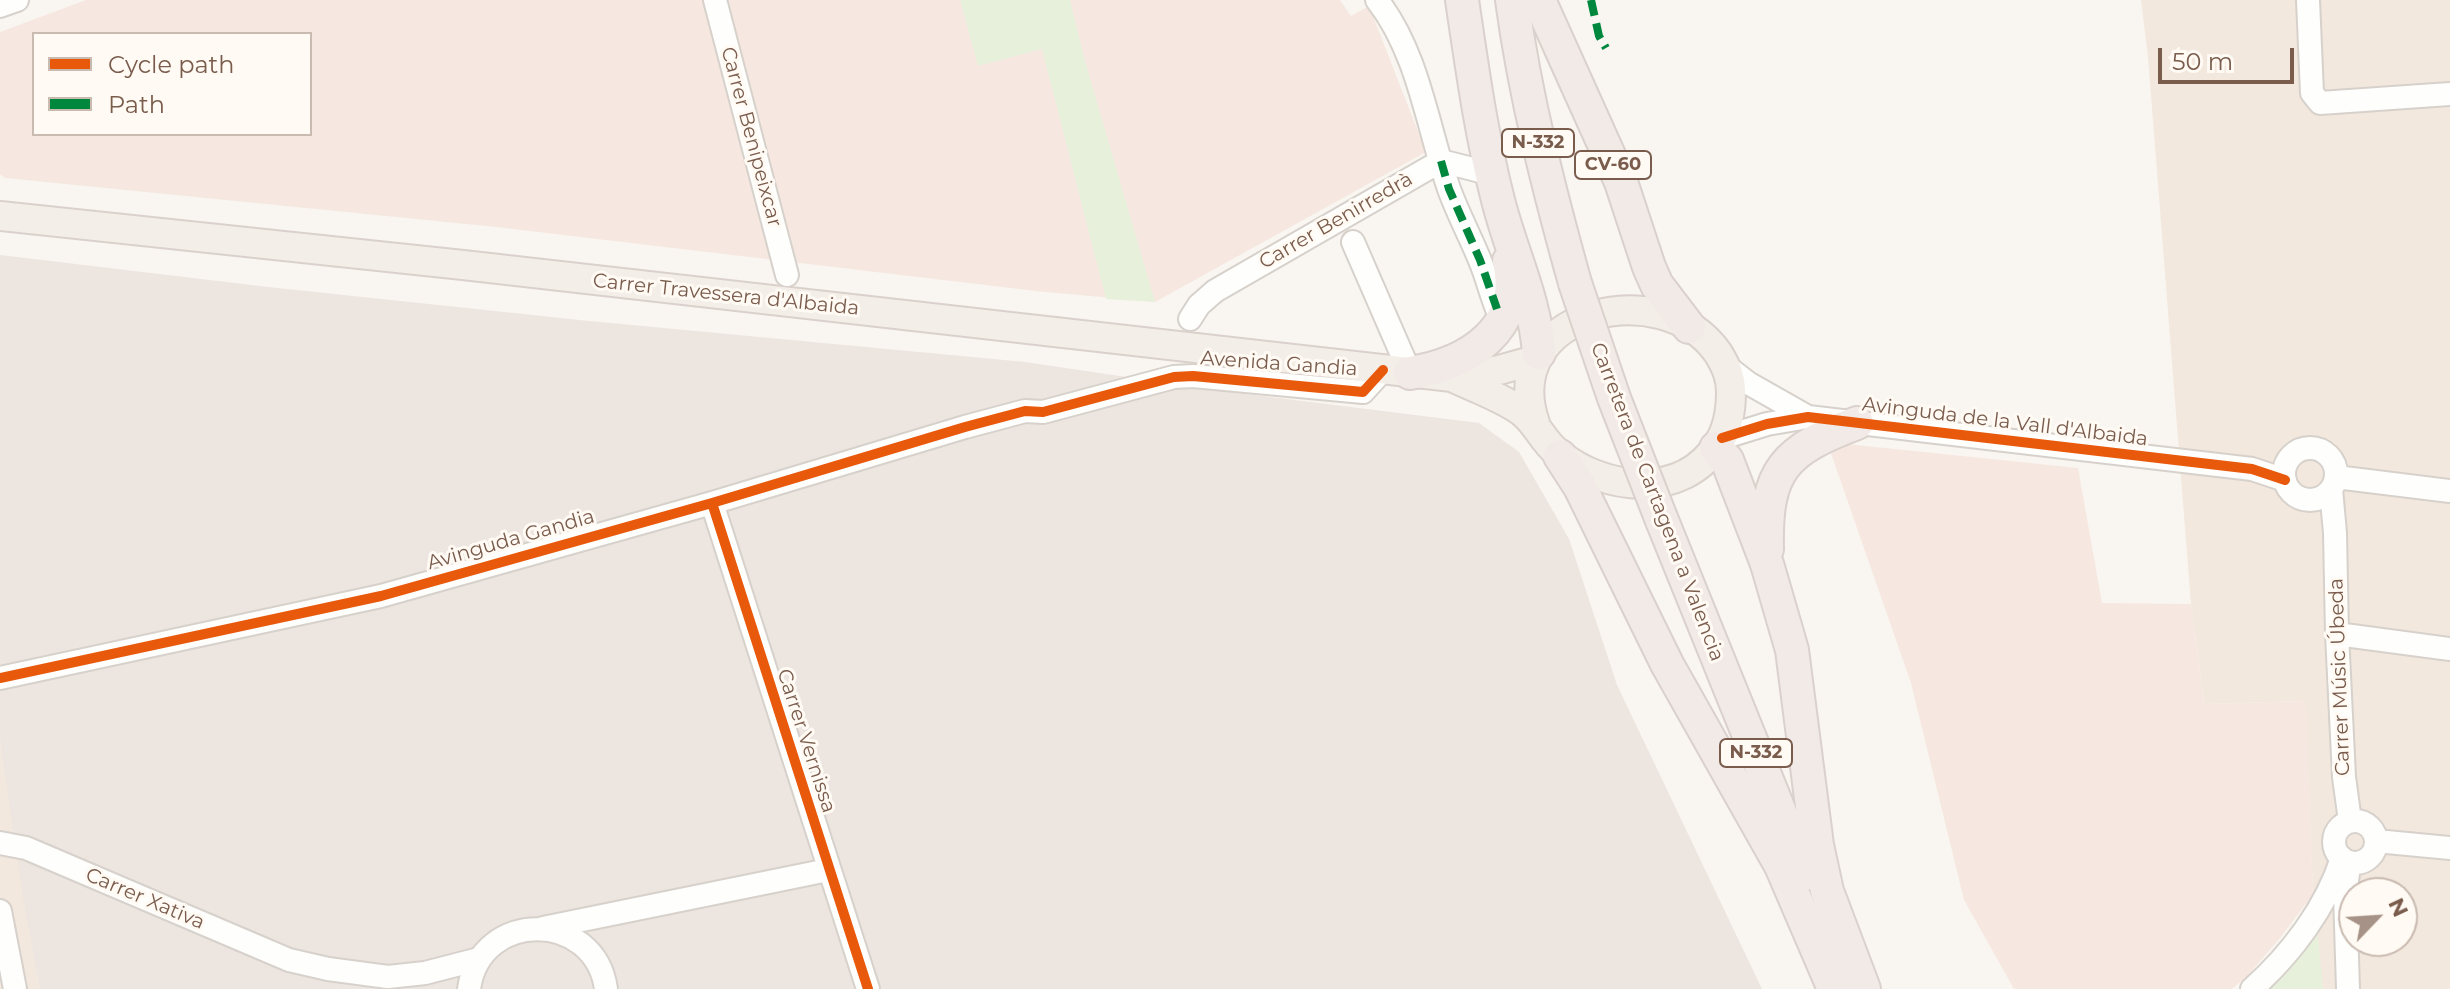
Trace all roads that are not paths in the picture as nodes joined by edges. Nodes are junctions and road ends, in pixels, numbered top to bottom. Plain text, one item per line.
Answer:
1 (17, 0) edge
2 (715, 0) edge
3 (1377, 0) edge
4 (1462, 0) edge
5 (1512, 0) edge
6 (1539, 0) edge
7 (2308, 0) edge
8 (0, 6) edge
9 (2450, 94) edge
10 (1441, 161) junction
11 (1495, 189) junction
12 (0, 216) edge
13 (1353, 242) dead end
14 (787, 275) dead end
15 (1497, 309) dead end
16 (1190, 319) dead end
17 (1689, 327) junction
18 (1537, 357) junction
19 (1726, 366) junction
20 (1397, 371) junction
21 (1452, 377) junction
22 (1025, 411) joint
23 (1808, 417) junction
24 (1535, 423) junction
25 (1857, 423) junction
26 (1719, 443) junction
27 (1560, 456) junction
28 (2287, 469) junction
29 (2333, 483) junction
30 (2450, 491) edge
31 (2307, 500) junction
32 (712, 503) junction
33 (2335, 533) junction
34 (1767, 564) junction
35 (2337, 634) junction
36 (2450, 649) edge
37 (0, 678) edge
38 (2350, 821) junction
39 (2376, 841) junction
40 (0, 843) edge
41 (2450, 848) edge
42 (2346, 860) junction
43 (828, 870) junction
44 (0, 911) edge
45 (543, 928) junction
46 (479, 959) junction
47 (289, 960) junction
48 (15, 989) edge
49 (336, 989) edge
50 (469, 989) edge
51 (606, 989) edge
52 (868, 989) edge
53 (1834, 989) edge
54 (1850, 989) edge
55 (1864, 989) edge
56 (2252, 989) edge
57 (2348, 989) edge

1 - 8 street
2 - 14 street, Carrer Benipeixcar
3 - 10 street
4 - 11 highway
5 - 54 highway, Carretera de Cartagena a Valencia / N-332, bridge
6 - 17 highway, CV-60
7 - 9 street
10 - 11 street
10 - 15 street
10 - 16 street, Carrer Benirredrà
11 - 18 highway
11 - 20 highway
12 - 20 main road, Carrer Travessera d'Albaida
13 - 20 street
17 - 18 main road
17 - 19 main road
18 - 21 main road, Carrer Travessera d'Albaida
18 - 24 main road
19 - 23 street, Avinguda de la Vall d'Albaida
19 - 26 main road
20 - 21 main road, Carrer Travessera d'Albaida
20 - 22 street, Avenida Gandia
21 - 24 main road, Carrer Travessera d'Albaida
22 - 32 street, Avinguda Gandia
23 - 25 street, Avinguda de la Vall d'Albaida
23 - 26 street, Avinguda de la Vall d'Albaida
24 - 27 main road
25 - 28 street, Avinguda de la Vall d'Albaida
25 - 34 highway
26 - 27 main road
26 - 34 highway
27 - 53 highway
28 - 29 street
28 - 31 street
29 - 30 street
29 - 31 street
29 - 33 street, Carrer Músic Úbeda
31 - 33 street
32 - 37 street, Avinguda Gandia
32 - 43 street, Carrer Vernissa
33 - 35 street, Carrer Músic Úbeda
34 - 55 highway
35 - 36 street
35 - 38 street, Carrer Músic Úbeda
38 - 39 street
38 - 42 street
39 - 41 street
39 - 42 street
40 - 47 street, Carrer Xativa
42 - 56 street
42 - 57 street
43 - 45 street
43 - 52 street, Carrer Vernissa
44 - 48 street
45 - 46 street
45 - 51 street
46 - 47 street, Carrer Xativa
46 - 50 street
47 - 49 street, Carrer Xativa

